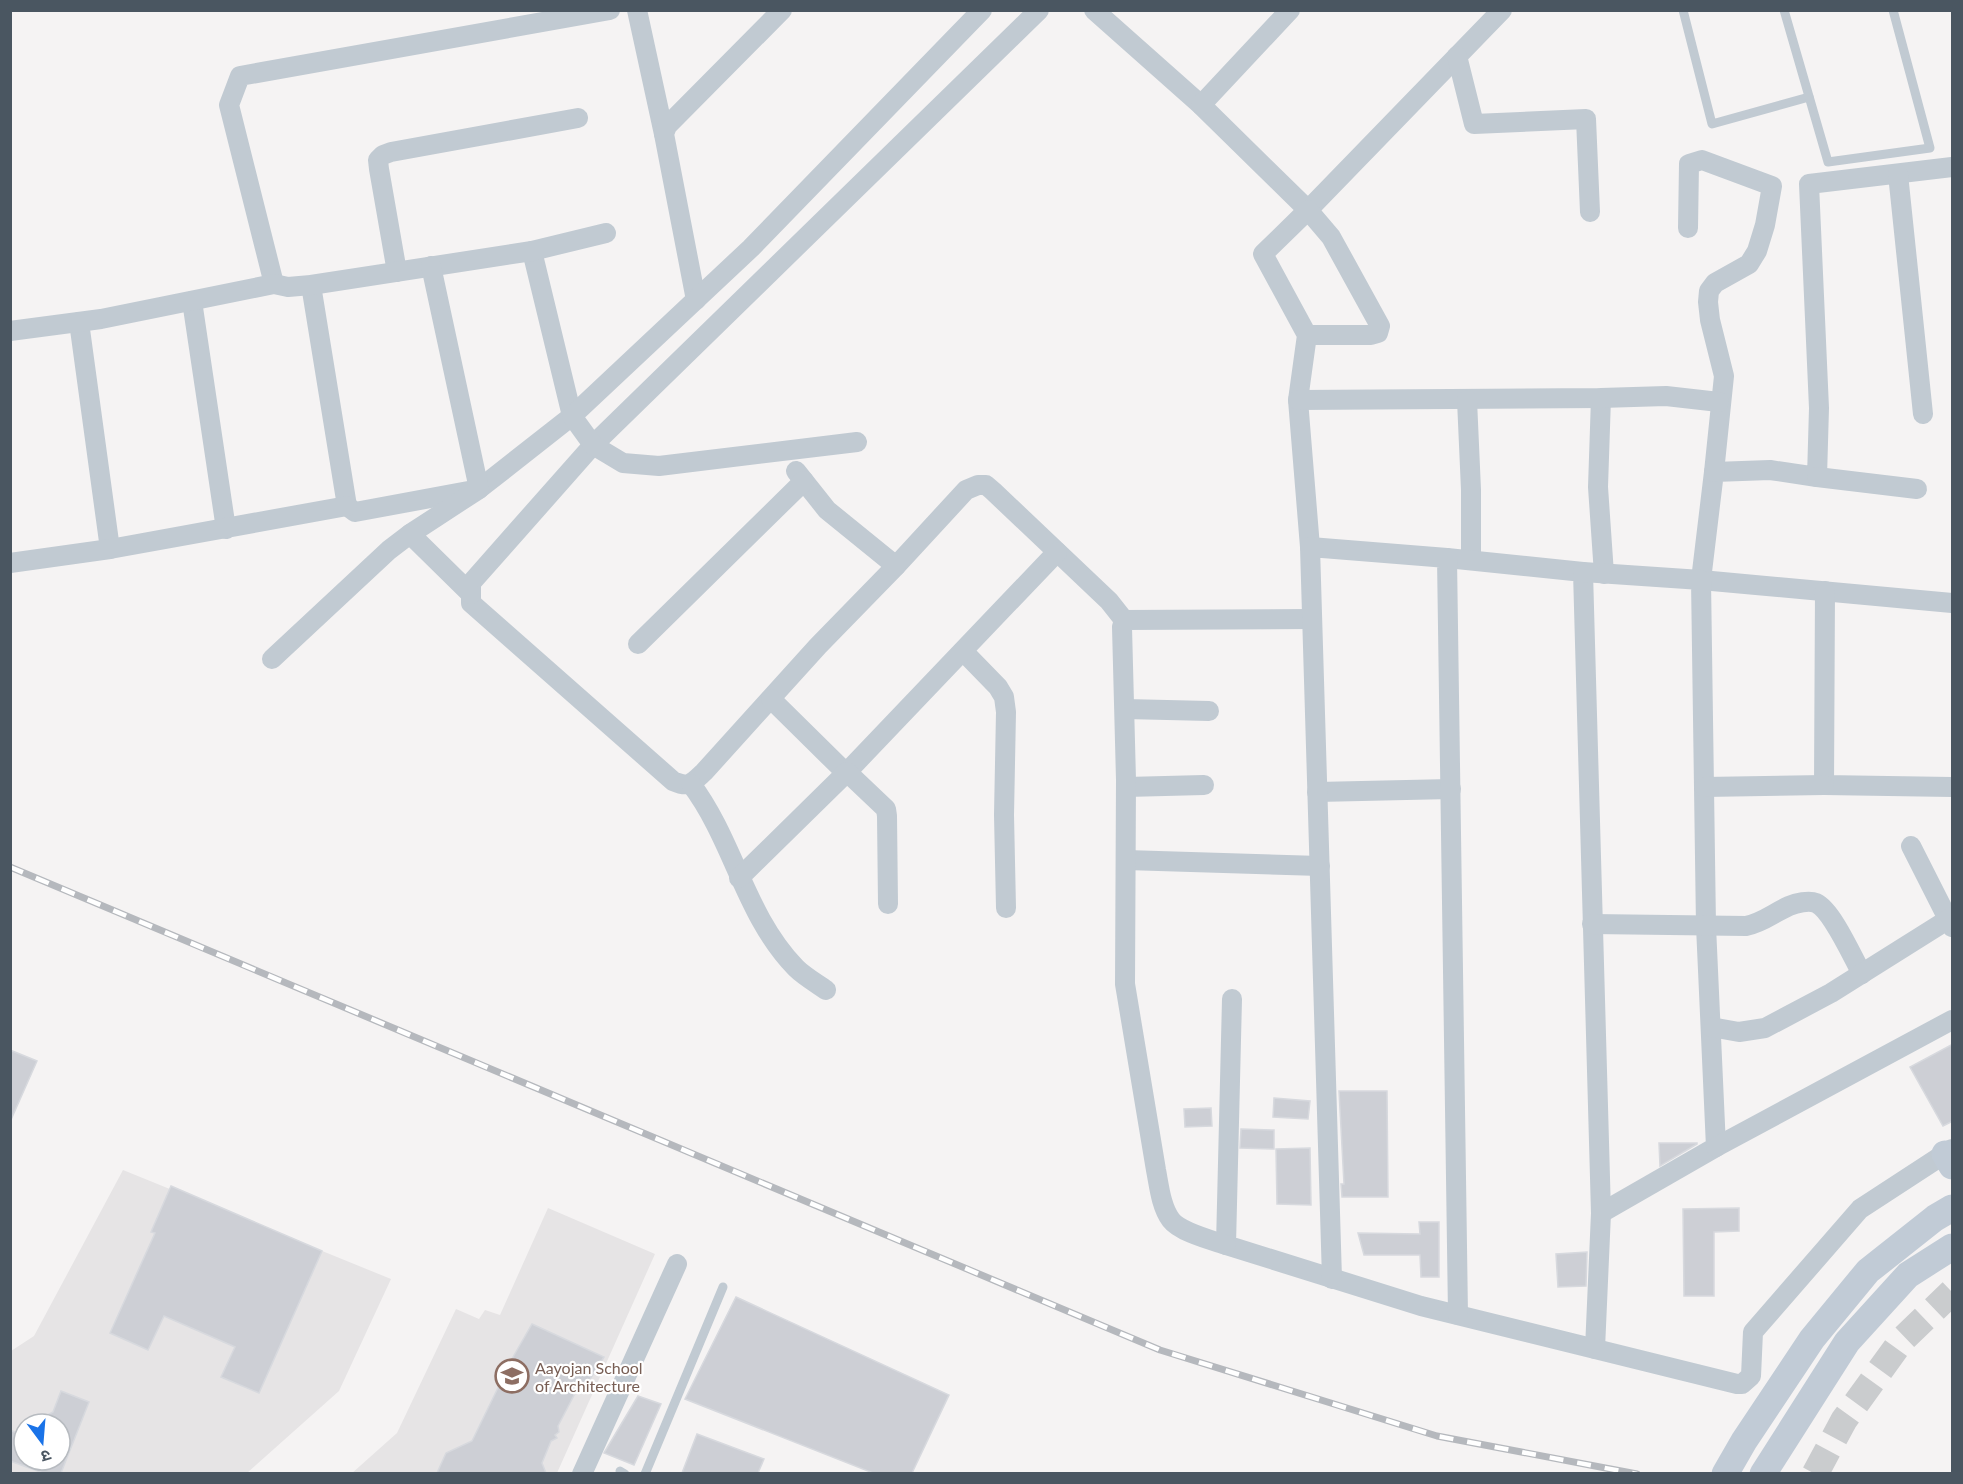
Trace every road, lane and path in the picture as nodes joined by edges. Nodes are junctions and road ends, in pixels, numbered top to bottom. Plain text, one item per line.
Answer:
1 (610, 10) edge
2 (637, 10) edge
3 (782, 10) edge
4 (982, 10) edge
5 (1039, 10) edge
6 (1094, 10) edge
7 (1290, 10) edge
8 (1502, 10) edge
9 (1683, 10) edge
10 (1784, 10) edge
11 (1893, 10) edge
12 (1457, 56) junction
13 (1809, 97) junction
14 (1201, 105) junction
15 (578, 118) dead end
16 (664, 134) junction
17 (1953, 167) edge
18 (1898, 174) junction
19 (1308, 210) junction
20 (1590, 212) dead end
21 (1688, 228) dead end
22 (606, 233) dead end
23 (532, 250) junction
24 (431, 266) junction
25 (397, 272) junction
26 (274, 284) junction
27 (311, 285) junction
28 (696, 300) junction
29 (192, 301) junction
30 (79, 322) junction
31 (10, 331) edge
32 (1307, 335) junction
33 (1601, 398) junction
34 (1298, 400) junction
35 (1467, 400) junction
36 (1719, 402) junction
37 (1923, 414) dead end
38 (572, 416) junction
39 (857, 442) dead end
40 (593, 445) junction
41 (1714, 472) junction
42 (1817, 477) junction
43 (479, 489) junction
44 (1917, 489) dead end
45 (347, 506) junction
46 (226, 529) junction
47 (410, 534) junction
48 (1310, 547) junction
49 (110, 549) junction
50 (1057, 552) junction
51 (1447, 558) junction
52 (1471, 560) junction
53 (10, 563) edge
54 (896, 566) junction
55 (1583, 572) junction
56 (1604, 574) junction
57 (1701, 580) junction
58 (1825, 591) junction
59 (471, 594) junction
60 (1953, 603) edge
61 (1312, 619) junction
62 (1124, 620) junction
63 (638, 644) dead end
64 (963, 651) junction
65 (272, 659) dead end
66 (771, 699) junction
67 (1125, 709) junction
68 (1209, 711) dead end
69 (847, 771) junction
70 (691, 784) junction
71 (1203, 785) dead end
72 (1824, 785) junction
73 (1126, 787) junction
74 (1704, 787) junction
75 (1953, 787) edge
76 (1451, 789) junction
77 (1317, 792) junction
78 (1911, 846) dead end
79 (1126, 860) junction
80 (1320, 866) junction
81 (739, 878) junction
82 (888, 904) dead end
83 (1006, 908) dead end
84 (1949, 913) edge
85 (1592, 924) junction
86 (1706, 926) junction
87 (1862, 974) junction
88 (826, 990) dead end
89 (1232, 999) dead end
90 (1953, 1020) edge
91 (1711, 1027) junction
92 (1716, 1147) junction
93 (1950, 1156) edge
94 (1953, 1208) edge
95 (1601, 1213) junction
96 (1226, 1245) junction
97 (1953, 1247) edge
98 (677, 1264) dead end
99 (1332, 1279) junction
100 (723, 1287) dead end
101 (1458, 1316) junction
102 (1595, 1349) junction
103 (582, 1473) edge
104 (645, 1473) edge
105 (1725, 1473) edge
106 (1763, 1473) edge

1 - 26 street
2 - 16 street
3 - 16 street
4 - 28 street
5 - 40 street
6 - 14 street
7 - 14 street
8 - 12 street
9 - 13 lane
10 - 13 lane
11 - 13 lane
12 - 19 street
12 - 20 street
14 - 19 street
15 - 25 street
16 - 28 street
17 - 18 street
18 - 37 street
18 - 42 street
19 - 32 street
19 - 32 street
21 - 36 street
22 - 23 street
23 - 24 street
23 - 38 street
24 - 25 street
24 - 43 street
25 - 27 street
26 - 27 street
26 - 29 street
27 - 45 street
28 - 38 street
29 - 30 street
29 - 46 street
30 - 31 street
30 - 49 street
32 - 34 street
33 - 35 street
33 - 36 street
33 - 56 street
34 - 35 street
34 - 48 street
35 - 52 street
36 - 41 street
38 - 40 street
38 - 43 street
39 - 40 street
40 - 59 street
41 - 42 street
41 - 57 street
42 - 44 street
43 - 45 street
43 - 47 street
45 - 46 street
46 - 49 street
47 - 59 street
47 - 65 street
48 - 51 street
48 - 61 street
49 - 53 street
50 - 54 street
50 - 62 street
50 - 64 street
51 - 52 street
51 - 76 street
52 - 55 street
54 - 63 street
54 - 66 street
55 - 56 street
55 - 85 street
56 - 57 street
57 - 58 street
57 - 74 street
58 - 60 street
58 - 72 street
59 - 70 street
61 - 62 street
61 - 77 street
62 - 67 street
64 - 69 street
64 - 83 street
66 - 69 street
66 - 70 street
67 - 68 street
67 - 73 street
69 - 81 street
69 - 82 street
70 - 81 street
71 - 73 street
72 - 74 street
72 - 75 street
73 - 79 street
74 - 86 street
76 - 77 street
76 - 101 street
77 - 80 street
78 - 84 street
79 - 80 street
79 - 96 street
80 - 99 street
81 - 88 street
84 - 87 street
85 - 86 street
85 - 95 street
86 - 87 street
86 - 91 street
87 - 91 street
89 - 96 street
90 - 92 street
91 - 92 street
92 - 95 street
93 - 102 street
94 - 105 main road
95 - 102 street
96 - 99 street
97 - 106 main road
98 - 103 street
99 - 101 street
100 - 104 lane
101 - 102 street

